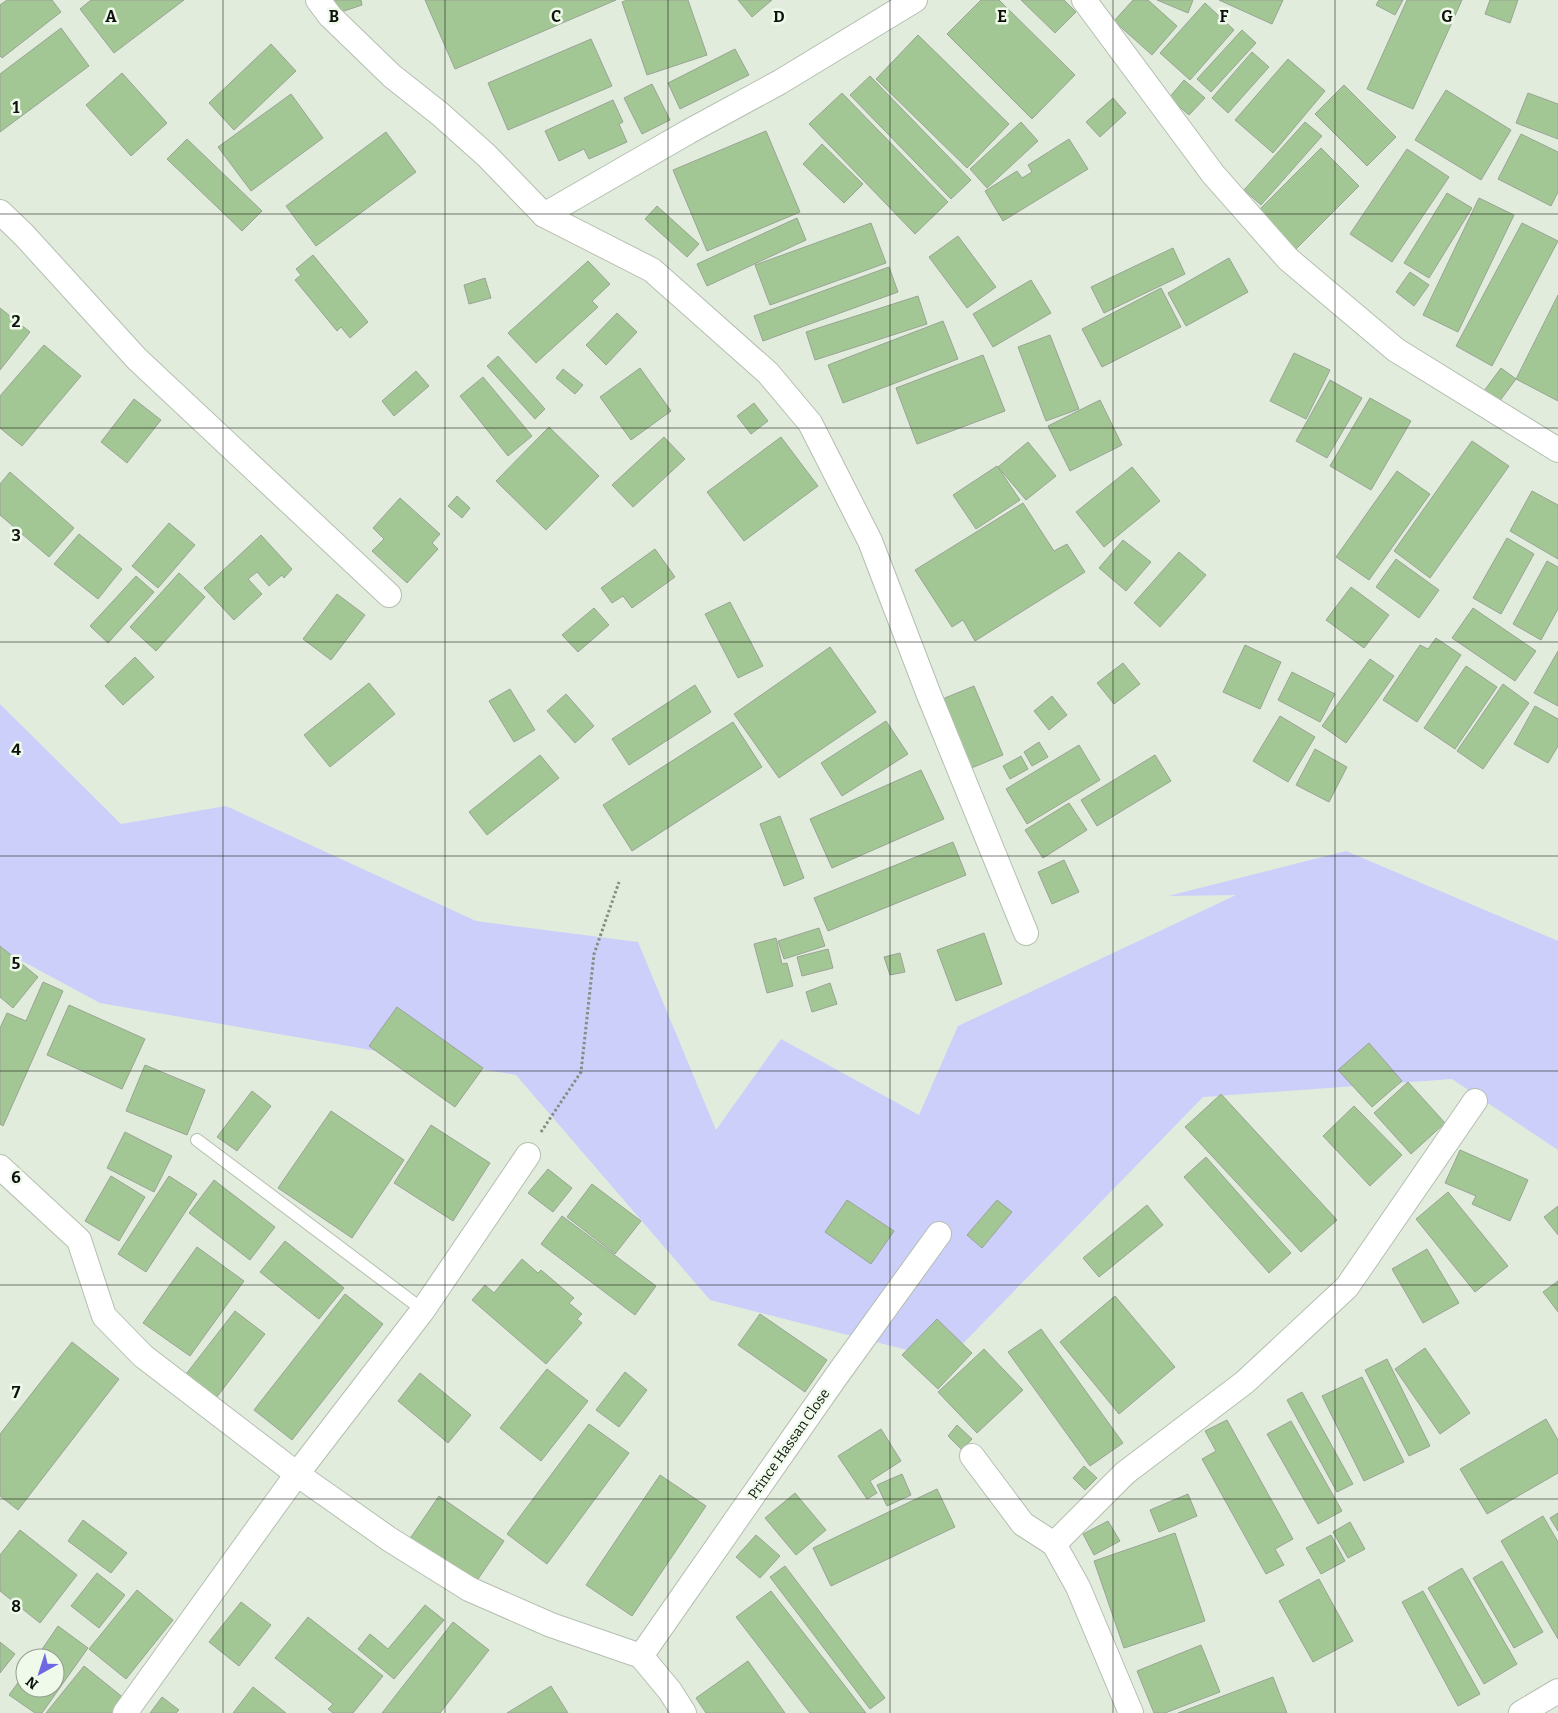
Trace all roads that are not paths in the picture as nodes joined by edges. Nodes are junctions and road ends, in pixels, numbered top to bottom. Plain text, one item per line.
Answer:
1 (318, 0) edge
2 (915, 0) edge
3 (1084, 0) edge
4 (0, 212) edge
5 (544, 215) junction
6 (1558, 450) edge
7 (389, 595) dead end
8 (1026, 933) dead end
9 (1475, 1101) dead end
10 (197, 1140) dead end
11 (528, 1154) road end
12 (0, 1167) edge
13 (939, 1234) dead end
14 (423, 1310) junction
15 (972, 1456) dead end
16 (297, 1474) junction
17 (1054, 1544) junction
18 (641, 1656) junction
19 (1558, 1691) edge
20 (125, 1713) edge
21 (684, 1713) edge
22 (1132, 1713) edge
23 (1521, 1713) edge

1 - 5 street
2 - 5 street
3 - 6 street
4 - 7 street
5 - 8 street
9 - 17 street
10 - 14 lane
11 - 14 street
12 - 16 street
13 - 18 street, Prince Hassan Close
14 - 16 street
15 - 17 street
16 - 18 street
16 - 20 street
17 - 22 street
18 - 21 street
19 - 23 street

